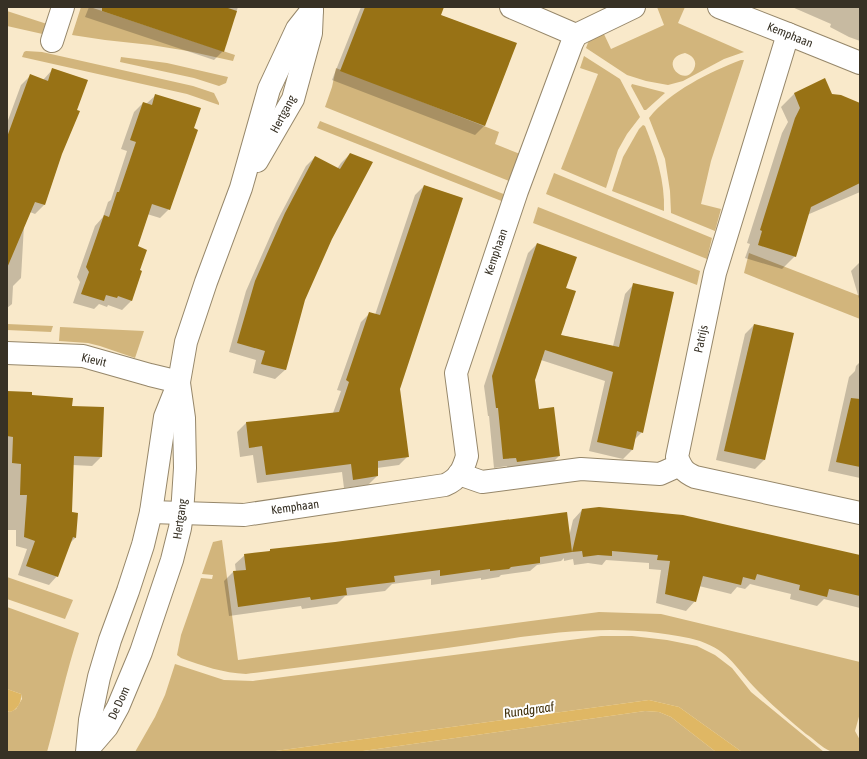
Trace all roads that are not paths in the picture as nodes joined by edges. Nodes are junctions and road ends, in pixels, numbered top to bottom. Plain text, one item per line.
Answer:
1 (63, 7) edge
2 (510, 7) edge
3 (634, 7) edge
4 (719, 7) edge
5 (312, 8) edge
6 (788, 34) junction
7 (576, 35) junction
8 (52, 41) dead end
9 (860, 63) edge
10 (7, 353) edge
11 (179, 382) junction
12 (680, 465) junction
13 (459, 474) junction
14 (151, 512) junction
15 (860, 513) edge
16 (182, 514) junction
17 (110, 640) joint
18 (141, 652) joint
19 (87, 750) edge

1 - 8 street
2 - 7 street
3 - 7 street
4 - 6 street, Kemphaan
5 - 11 street, Hertgang
6 - 9 street, Kemphaan
6 - 12 street, Patrijs
7 - 13 street, Kemphaan
10 - 11 street, Kievit
11 - 14 street, Hertgang
11 - 16 street, Hertgang
12 - 13 street
12 - 15 street
13 - 16 street, Kemphaan
14 - 16 street, Kemphaan
14 - 17 street, Hertgang
16 - 18 street, Hertgang
17 - 19 street, De Dom
18 - 19 street, De Dom

